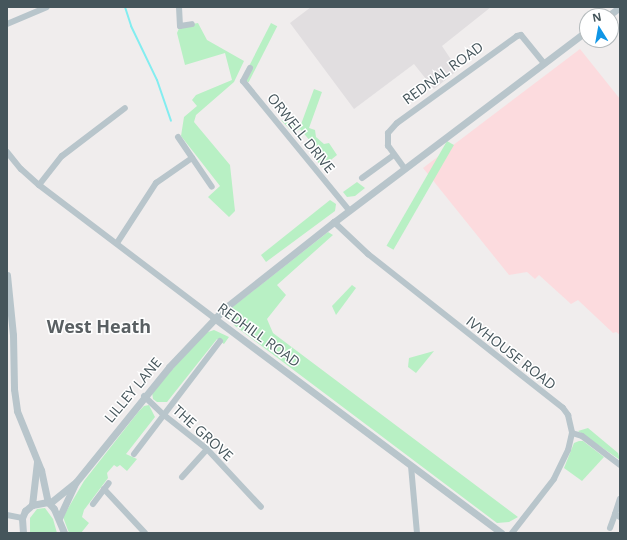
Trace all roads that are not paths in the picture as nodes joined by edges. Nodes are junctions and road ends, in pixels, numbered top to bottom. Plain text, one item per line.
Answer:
1 (47, 7) edge
2 (179, 7) edge
3 (7, 24) edge
4 (192, 24) dead end
5 (579, 37) edge
6 (544, 63) junction
7 (250, 68) dead end
8 (125, 108) dead end
9 (178, 137) dead end
10 (7, 152) edge
11 (394, 155) junction
12 (192, 158) junction
13 (405, 169) junction
14 (362, 178) dead end
15 (39, 185) junction
16 (212, 187) dead end
17 (349, 210) junction
18 (334, 222) junction
19 (116, 243) junction
20 (7, 275) edge
21 (214, 318) junction
22 (220, 341) dead end
23 (144, 396) junction
24 (164, 415) junction
25 (572, 433) junction
26 (207, 449) junction
27 (134, 454) dead end
28 (37, 462) junction
29 (620, 465) edge
30 (411, 466) junction
31 (182, 477) dead end
32 (44, 480) junction
33 (76, 482) junction
34 (110, 483) dead end
35 (104, 489) junction
36 (58, 497) junction
37 (620, 499) edge
38 (49, 503) junction
39 (93, 504) dead end
40 (32, 506) junction
41 (261, 507) dead end
42 (7, 515) edge
43 (617, 516) edge
44 (22, 518) junction
45 (58, 518) junction
46 (610, 528) dead end
47 (22, 533) edge
48 (64, 533) edge
49 (145, 533) edge
50 (417, 533) edge
51 (501, 533) edge
52 (512, 533) edge

1 - 3 street
2 - 4 street
5 - 6 street
6 - 11 street, REDNAL ROAD
6 - 13 street
7 - 17 street, ORWELL DRIVE
8 - 15 street
9 - 12 street
10 - 15 street, REDHILL ROAD
11 - 13 street, REDNAL ROAD
11 - 14 street
12 - 16 street
12 - 19 street
13 - 17 street
15 - 19 street, REDHILL ROAD
17 - 18 street
18 - 21 street
18 - 25 street, IVYHOUSE ROAD
19 - 21 street, REDHILL ROAD
20 - 28 street
21 - 23 street, LILLEY LANE
21 - 30 street, REDHILL ROAD
22 - 24 street
23 - 24 street, THE GROVE
23 - 33 street, LILLEY LANE
24 - 26 street, THE GROVE
24 - 27 street
25 - 29 street
25 - 52 street
26 - 31 street
26 - 41 street, THE GROVE
28 - 32 street
28 - 40 street
30 - 50 street
30 - 51 street, REDHILL ROAD
32 - 36 street
32 - 38 street
33 - 36 street, LILLEY LANE
33 - 45 street, LILLEY LANE
34 - 35 street
35 - 39 street
35 - 49 street
36 - 38 street, LILLEY LANE
37 - 43 street
38 - 40 street
38 - 45 street
40 - 44 street
42 - 44 street
43 - 46 street
44 - 47 street
45 - 48 street

